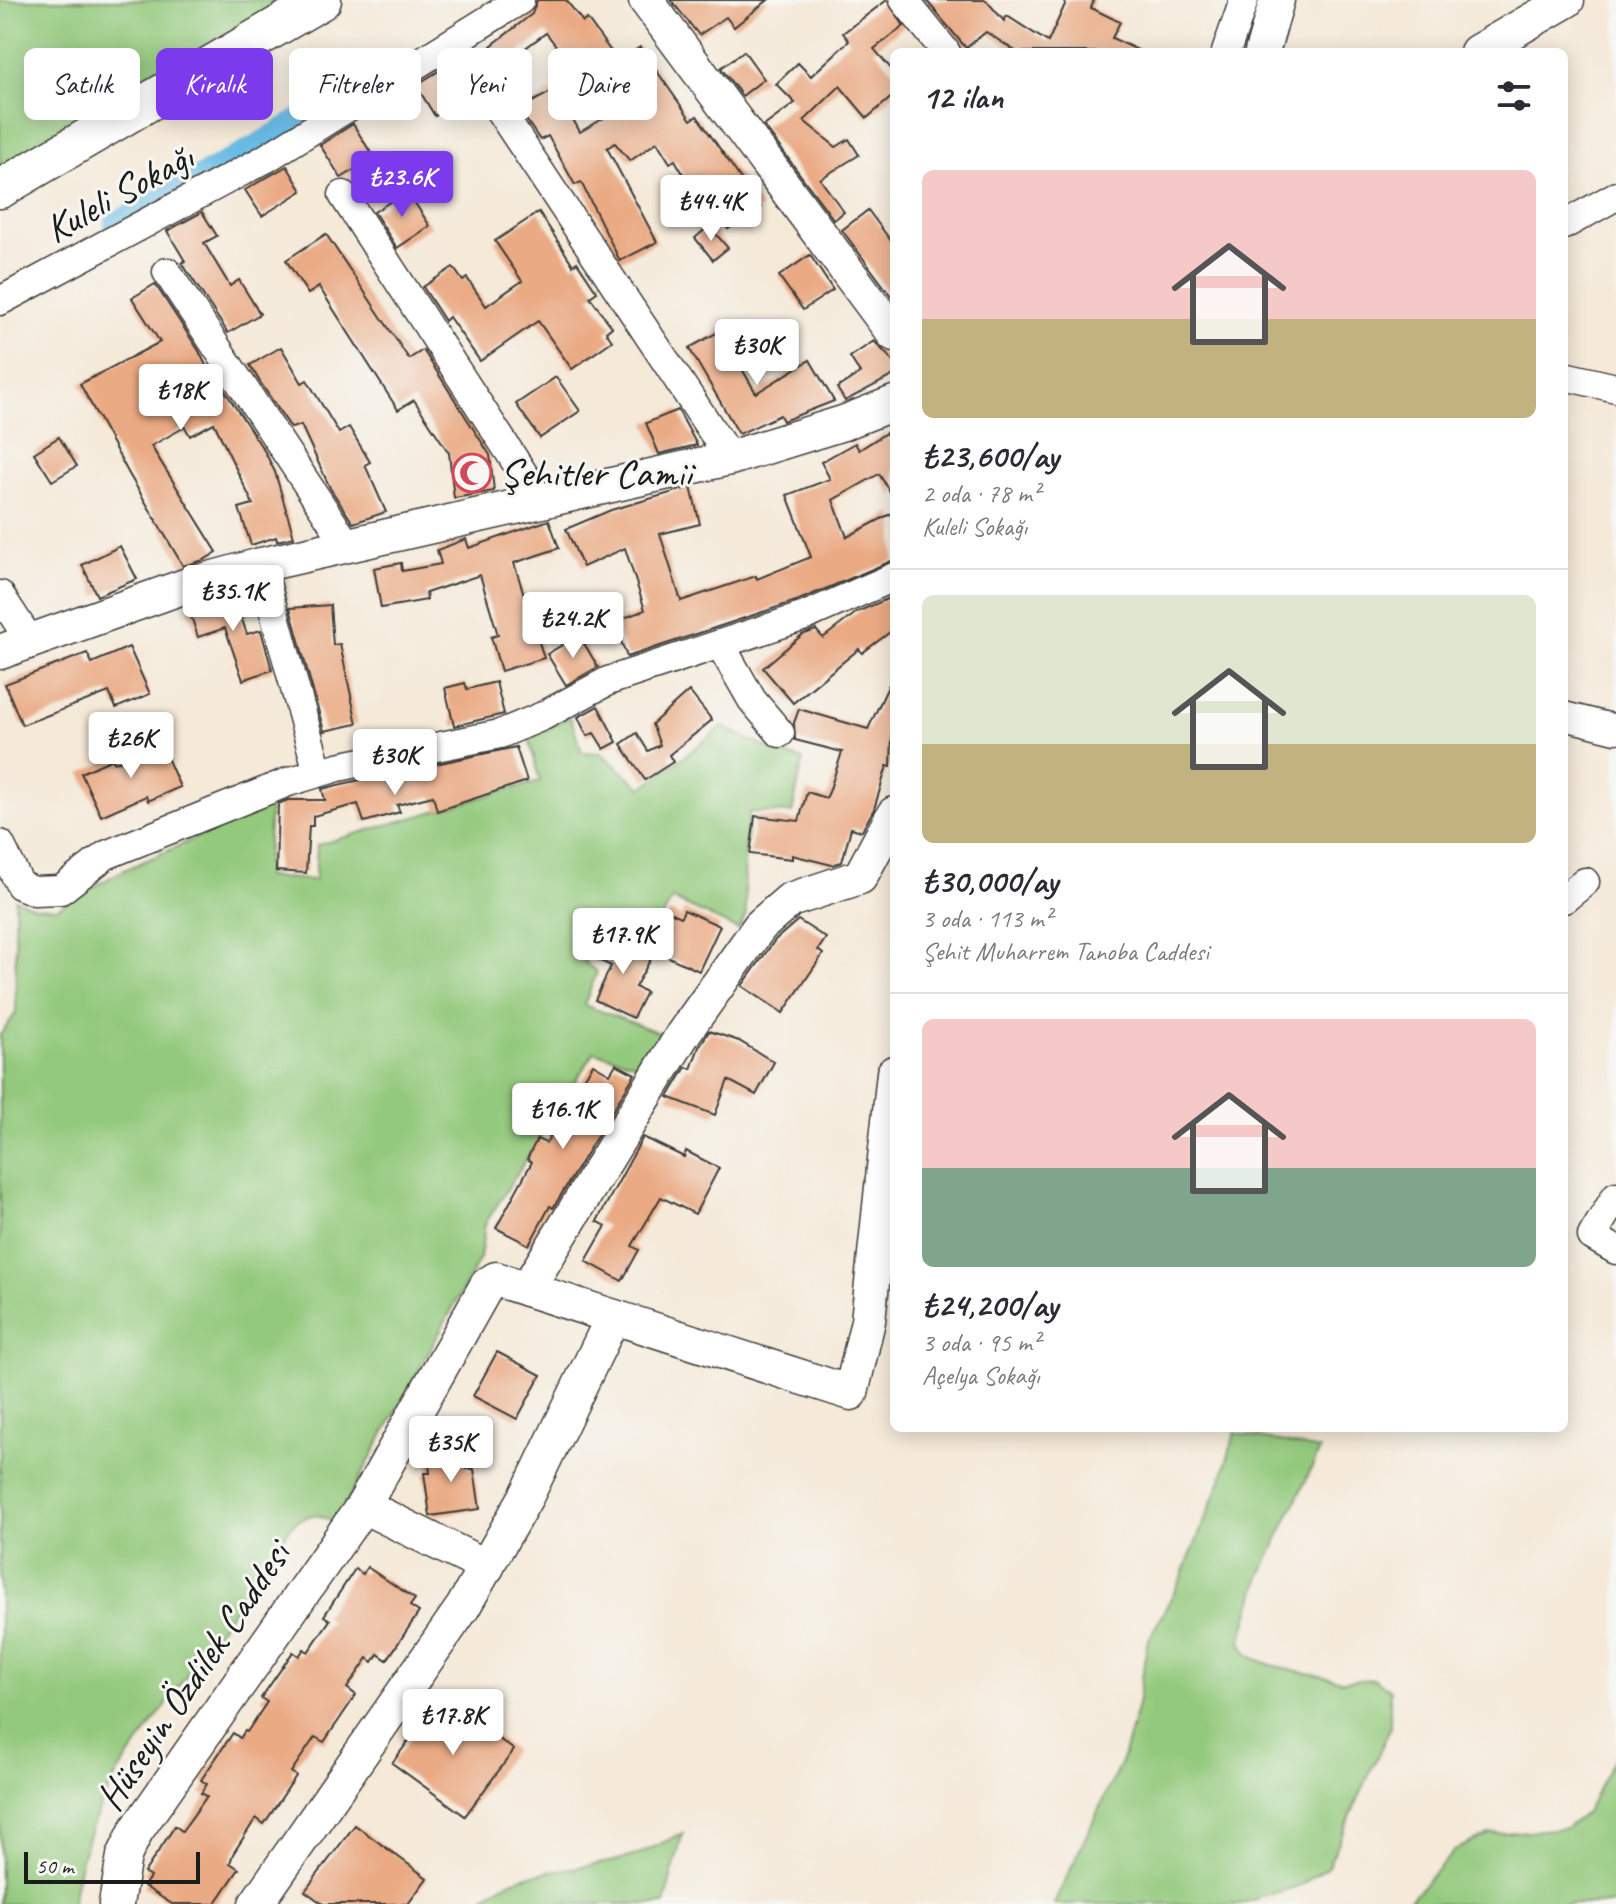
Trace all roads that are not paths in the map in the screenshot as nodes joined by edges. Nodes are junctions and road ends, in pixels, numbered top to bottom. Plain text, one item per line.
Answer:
1 (322, 0) edge
2 (520, 0) edge
3 (646, 0) edge
4 (904, 0) edge
5 (1244, 0) edge
6 (1277, 0) edge
7 (1567, 0) edge
8 (943, 48) edge
9 (1227, 48) edge
10 (1263, 48) edge
11 (1484, 48) edge
12 (506, 120) edge
13 (0, 189) edge
14 (343, 195) dead end
15 (1616, 196) edge
16 (1568, 223) edge
17 (167, 272) dead end
18 (0, 301) edge
19 (890, 329) edge
20 (1568, 377) edge
21 (1616, 388) edge
22 (890, 405) edge
23 (730, 458) junction
24 (541, 501) junction
25 (348, 546) junction
26 (261, 565) junction
27 (890, 579) edge
28 (0, 595) edge
29 (720, 644) junction
30 (15, 646) edge
31 (1568, 717) edge
32 (1616, 729) edge
33 (780, 733) dead end
34 (318, 772) junction
35 (890, 821) edge
36 (0, 844) edge
37 (890, 1111) edge
38 (1616, 1196) edge
39 (1616, 1250) edge
40 (527, 1289) junction
41 (613, 1317) junction
42 (363, 1506) junction
43 (487, 1567) junction
44 (116, 1904) edge
45 (256, 1904) edge

1 - 13 main road
2 - 18 street, Kuleli Sokağı
3 - 19 street
4 - 8 street
5 - 9 street
6 - 10 street
7 - 11 street
12 - 23 street
14 - 24 street
15 - 16 street
17 - 25 street
20 - 21 street
22 - 23 street
23 - 24 street
24 - 25 street
25 - 26 street
26 - 30 street
26 - 34 street
27 - 29 street
28 - 30 street
29 - 33 street
29 - 34 street
31 - 32 street
34 - 36 street
35 - 40 street
37 - 41 street, Hüseyin Özdilek Caddesi
38 - 39 street
40 - 41 street, Hüseyin Özdilek Caddesi
40 - 42 street, Hüseyin Özdilek Caddesi
41 - 43 street
42 - 43 street
42 - 44 street, Hüseyin Özdilek Caddesi
43 - 45 street

